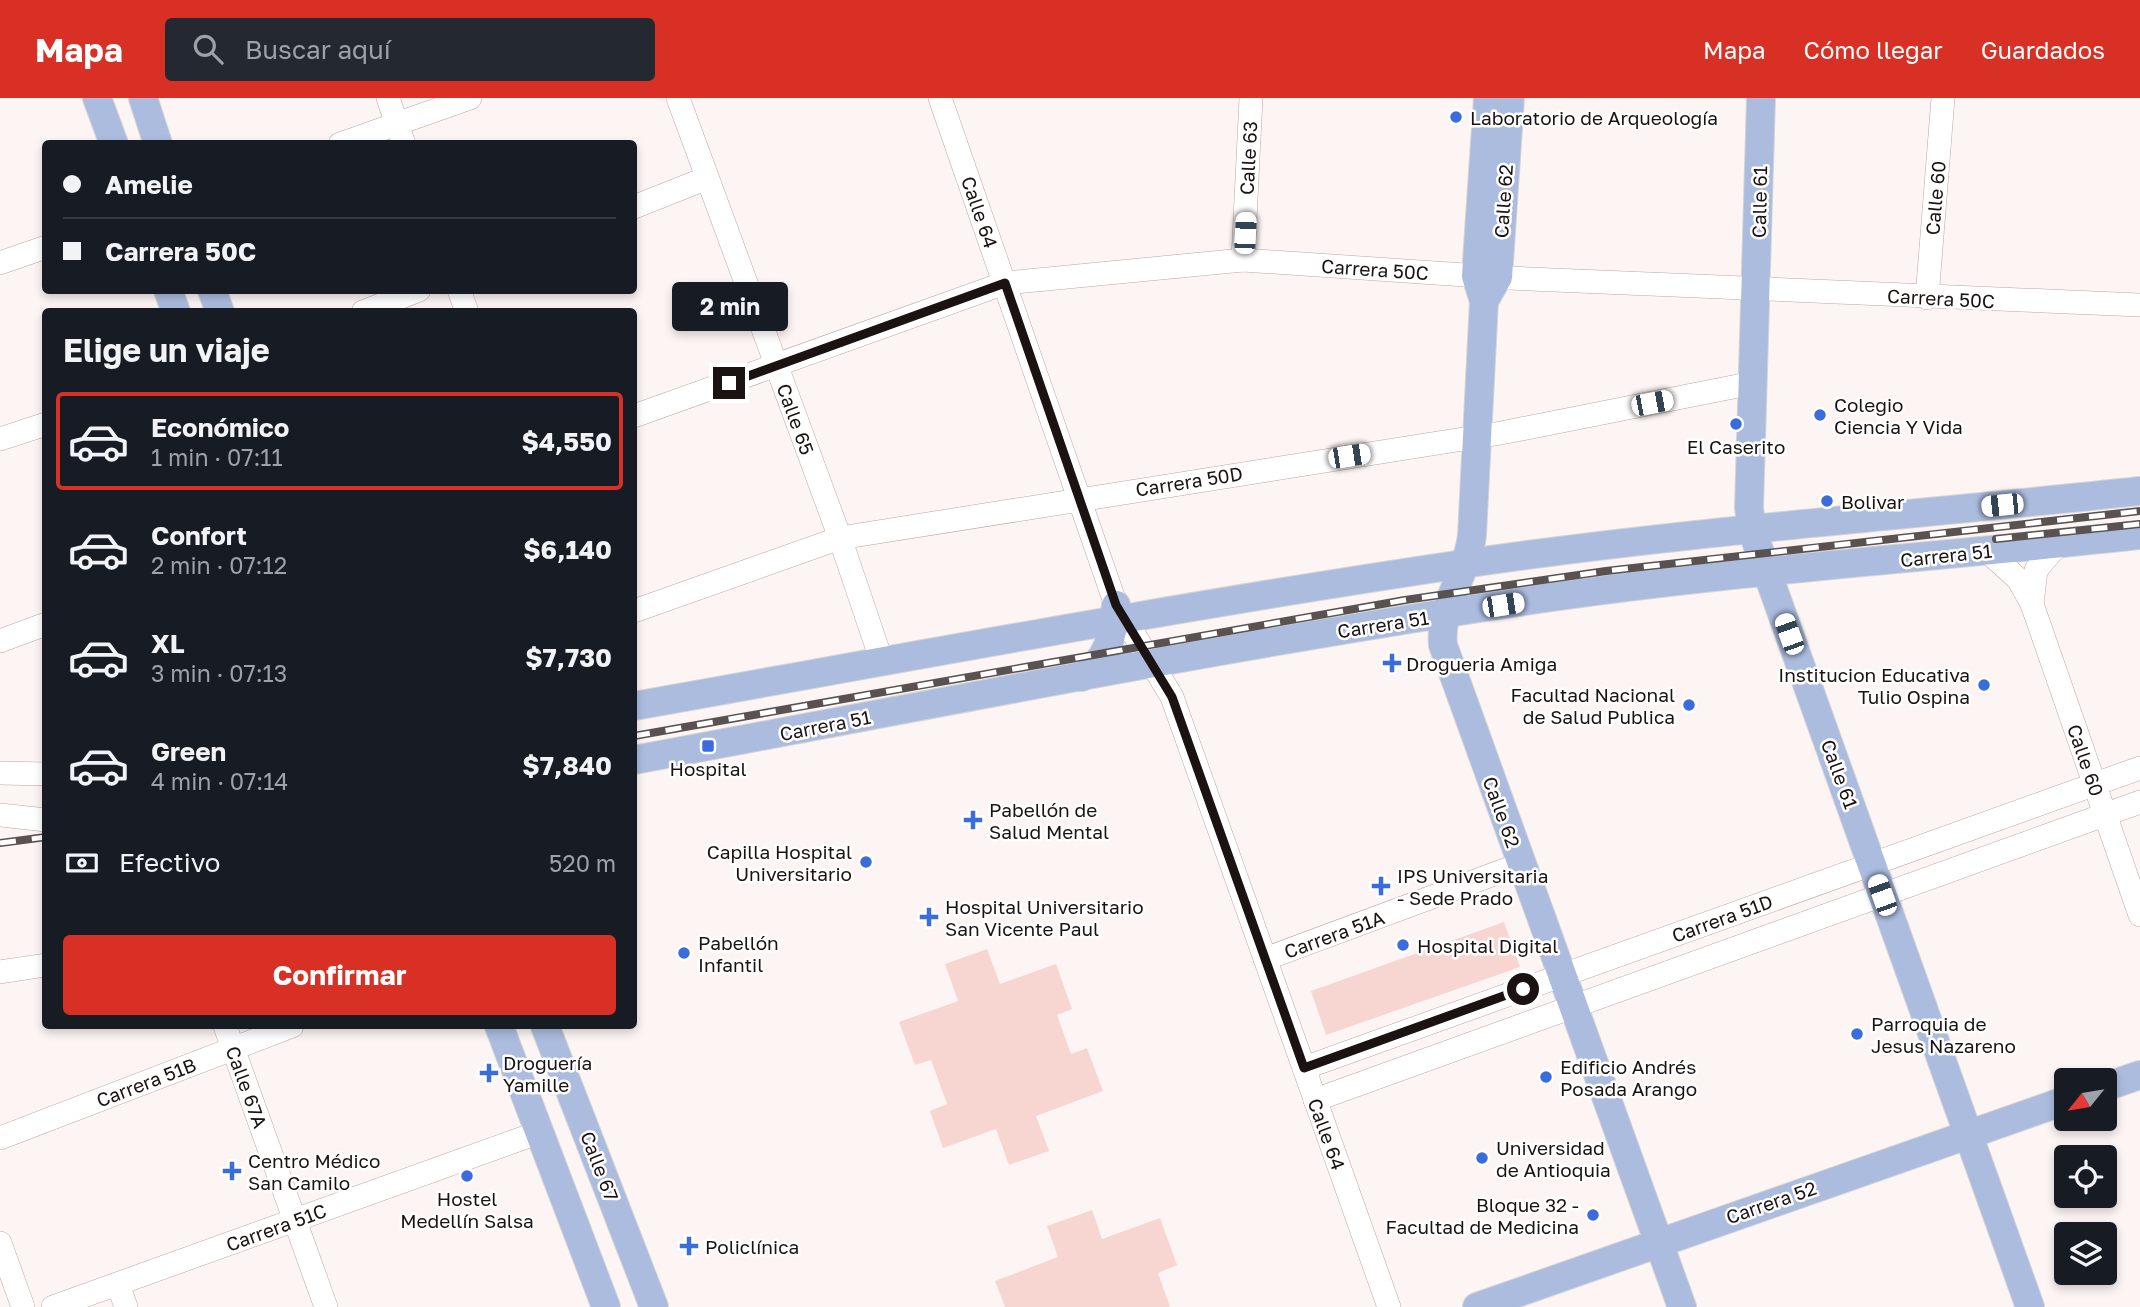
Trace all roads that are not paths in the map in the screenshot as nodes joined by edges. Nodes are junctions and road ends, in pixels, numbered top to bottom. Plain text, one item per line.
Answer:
1 (97, 98) edge
2 (143, 98) edge
3 (388, 98) edge
4 (470, 98) edge
5 (678, 98) edge
6 (940, 98) edge
7 (1251, 98) edge
8 (1489, 98) edge
9 (1510, 98) edge
10 (1761, 98) edge
11 (1943, 98) edge
12 (401, 134) edge
13 (113, 140) edge
14 (157, 140) edge
15 (364, 140) edge
16 (707, 178) junction
17 (637, 206) edge
18 (42, 248) edge
19 (1244, 260) junction
20 (0, 263) edge
21 (1005, 283) junction
22 (1486, 284) junction
23 (1755, 287) junction
24 (409, 294) edge
25 (1927, 298) junction
26 (2140, 305) edge
27 (373, 308) edge
28 (776, 366) junction
29 (1753, 383) junction
30 (637, 415) edge
31 (42, 425) edge
32 (1477, 437) junction
33 (0, 439) edge
34 (2140, 491) edge
35 (1079, 498) junction
36 (1752, 530) junction
37 (2140, 535) edge
38 (840, 538) junction
39 (2058, 544) junction
40 (1987, 551) junction
41 (1464, 564) junction
42 (1766, 571) junction
43 (2032, 604) junction
44 (637, 610) edge
45 (1444, 614) junction
46 (1118, 615) junction
47 (42, 625) edge
48 (0, 641) edge
49 (883, 662) junction
50 (1154, 664) junction
51 (1082, 677) junction
52 (637, 705) edge
53 (637, 759) edge
54 (2140, 768) edge
55 (0, 773) edge
56 (42, 774) edge
57 (2095, 784) junction
58 (2140, 802) edge
59 (0, 815) edge
60 (2105, 815) junction
61 (42, 820) edge
62 (1521, 864) junction
63 (1871, 864) junction
64 (1882, 895) junction
65 (2140, 915) edge
66 (1265, 959) junction
67 (42, 966) edge
68 (0, 972) edge
69 (1562, 975) junction
70 (1573, 1007) junction
71 (226, 1029) edge
72 (284, 1029) edge
73 (500, 1029) edge
74 (546, 1029) edge
75 (233, 1048) junction
76 (1304, 1068) junction
77 (2140, 1075) edge
78 (2118, 1083) edge
79 (1315, 1100) junction
80 (2054, 1104) edge
81 (540, 1132) junction
82 (1968, 1134) junction
83 (0, 1138) edge
84 (295, 1220) junction
85 (1658, 1241) junction
86 (0, 1243) edge
87 (118, 1284) junction
88 (23, 1307) edge
89 (53, 1307) edge
90 (126, 1307) edge
91 (326, 1307) edge
92 (606, 1307) edge
93 (654, 1307) edge
94 (1389, 1307) edge
95 (1477, 1307) edge
96 (1682, 1307) edge
97 (2030, 1307) edge

1 - 13 main road
2 - 14 main road
3 - 12 street
4 - 12 street
5 - 16 street, Calle 65
6 - 21 street, Calle 64
7 - 19 street, Calle 63
8 - 22 main road, Calle 62
9 - 22 main road, Calle 62
10 - 23 main road, Calle 61
11 - 25 street, Calle 60
12 - 15 street
16 - 17 street
16 - 28 street, Calle 65
18 - 20 street
19 - 21 street, Carrera 50C
19 - 22 street, Carrera 50C
21 - 28 street, Carrera 50C
21 - 35 street, Calle 64
22 - 23 street, Carrera 50C
22 - 32 main road, Calle 62
23 - 25 street, Carrera 50C
23 - 29 main road, Calle 61
24 - 27 street
25 - 26 street, Carrera 50C
28 - 30 street, Carrera 50C
28 - 38 street, Calle 65
29 - 32 street, Carrera 50D
29 - 36 main road, Calle 61
31 - 33 street
32 - 35 street, Carrera 50D
32 - 41 main road, Calle 62
34 - 36 main road
35 - 38 street, Carrera 50D
35 - 46 street, Calle 64
36 - 41 main road
36 - 42 main road, Calle 61
37 - 39 main road, Carrera 51
38 - 44 street, Carrera 50D
38 - 49 street, Calle 65
39 - 40 main road, Carrera 51
39 - 43 street
40 - 42 main road, Carrera 51
40 - 43 street, Calle 60
41 - 45 main road, Calle 62
41 - 46 main road
42 - 45 main road, Carrera 51
42 - 63 main road, Calle 61
43 - 57 street, Calle 60
45 - 50 main road, Carrera 51
45 - 62 main road, Calle 62
46 - 49 main road
46 - 50 street, Calle 64
46 - 51 main road
47 - 48 street
49 - 52 main road
50 - 51 main road, Carrera 51
50 - 66 street, Calle 64
51 - 53 main road, Carrera 51
54 - 57 street, Carrera 51D
55 - 56 street
57 - 60 street, Calle 60
57 - 63 street, Carrera 51D
58 - 60 street, Carrera 51D
59 - 61 street
60 - 64 street, Carrera 51D
60 - 65 street, Calle 60
62 - 66 street, Carrera 51A
62 - 69 main road, Calle 62
63 - 64 main road, Calle 61
63 - 69 street, Carrera 51D
64 - 70 street, Carrera 51D
64 - 82 main road, Calle 61
66 - 76 street, Calle 64
67 - 68 street
69 - 70 main road, Calle 62
69 - 76 street, Carrera 51D
70 - 79 street, Carrera 51D
70 - 85 main road, Calle 62
71 - 75 street, Calle 67A
72 - 75 street, Carrera 51B
73 - 81 main road
74 - 93 main road, Calle 67
75 - 83 street, Carrera 51B
75 - 84 street, Calle 67A
76 - 79 street, Calle 64
77 - 78 main road
79 - 94 street, Calle 64
80 - 82 main road, Carrera 52
81 - 84 street, Carrera 51C
81 - 92 main road
82 - 85 main road, Carrera 52
82 - 97 main road, Calle 61
84 - 87 street, Carrera 51C
84 - 91 street, Calle 67A
85 - 95 main road, Carrera 52
85 - 96 main road, Calle 62
86 - 88 street
87 - 89 street, Carrera 51C
87 - 90 street

